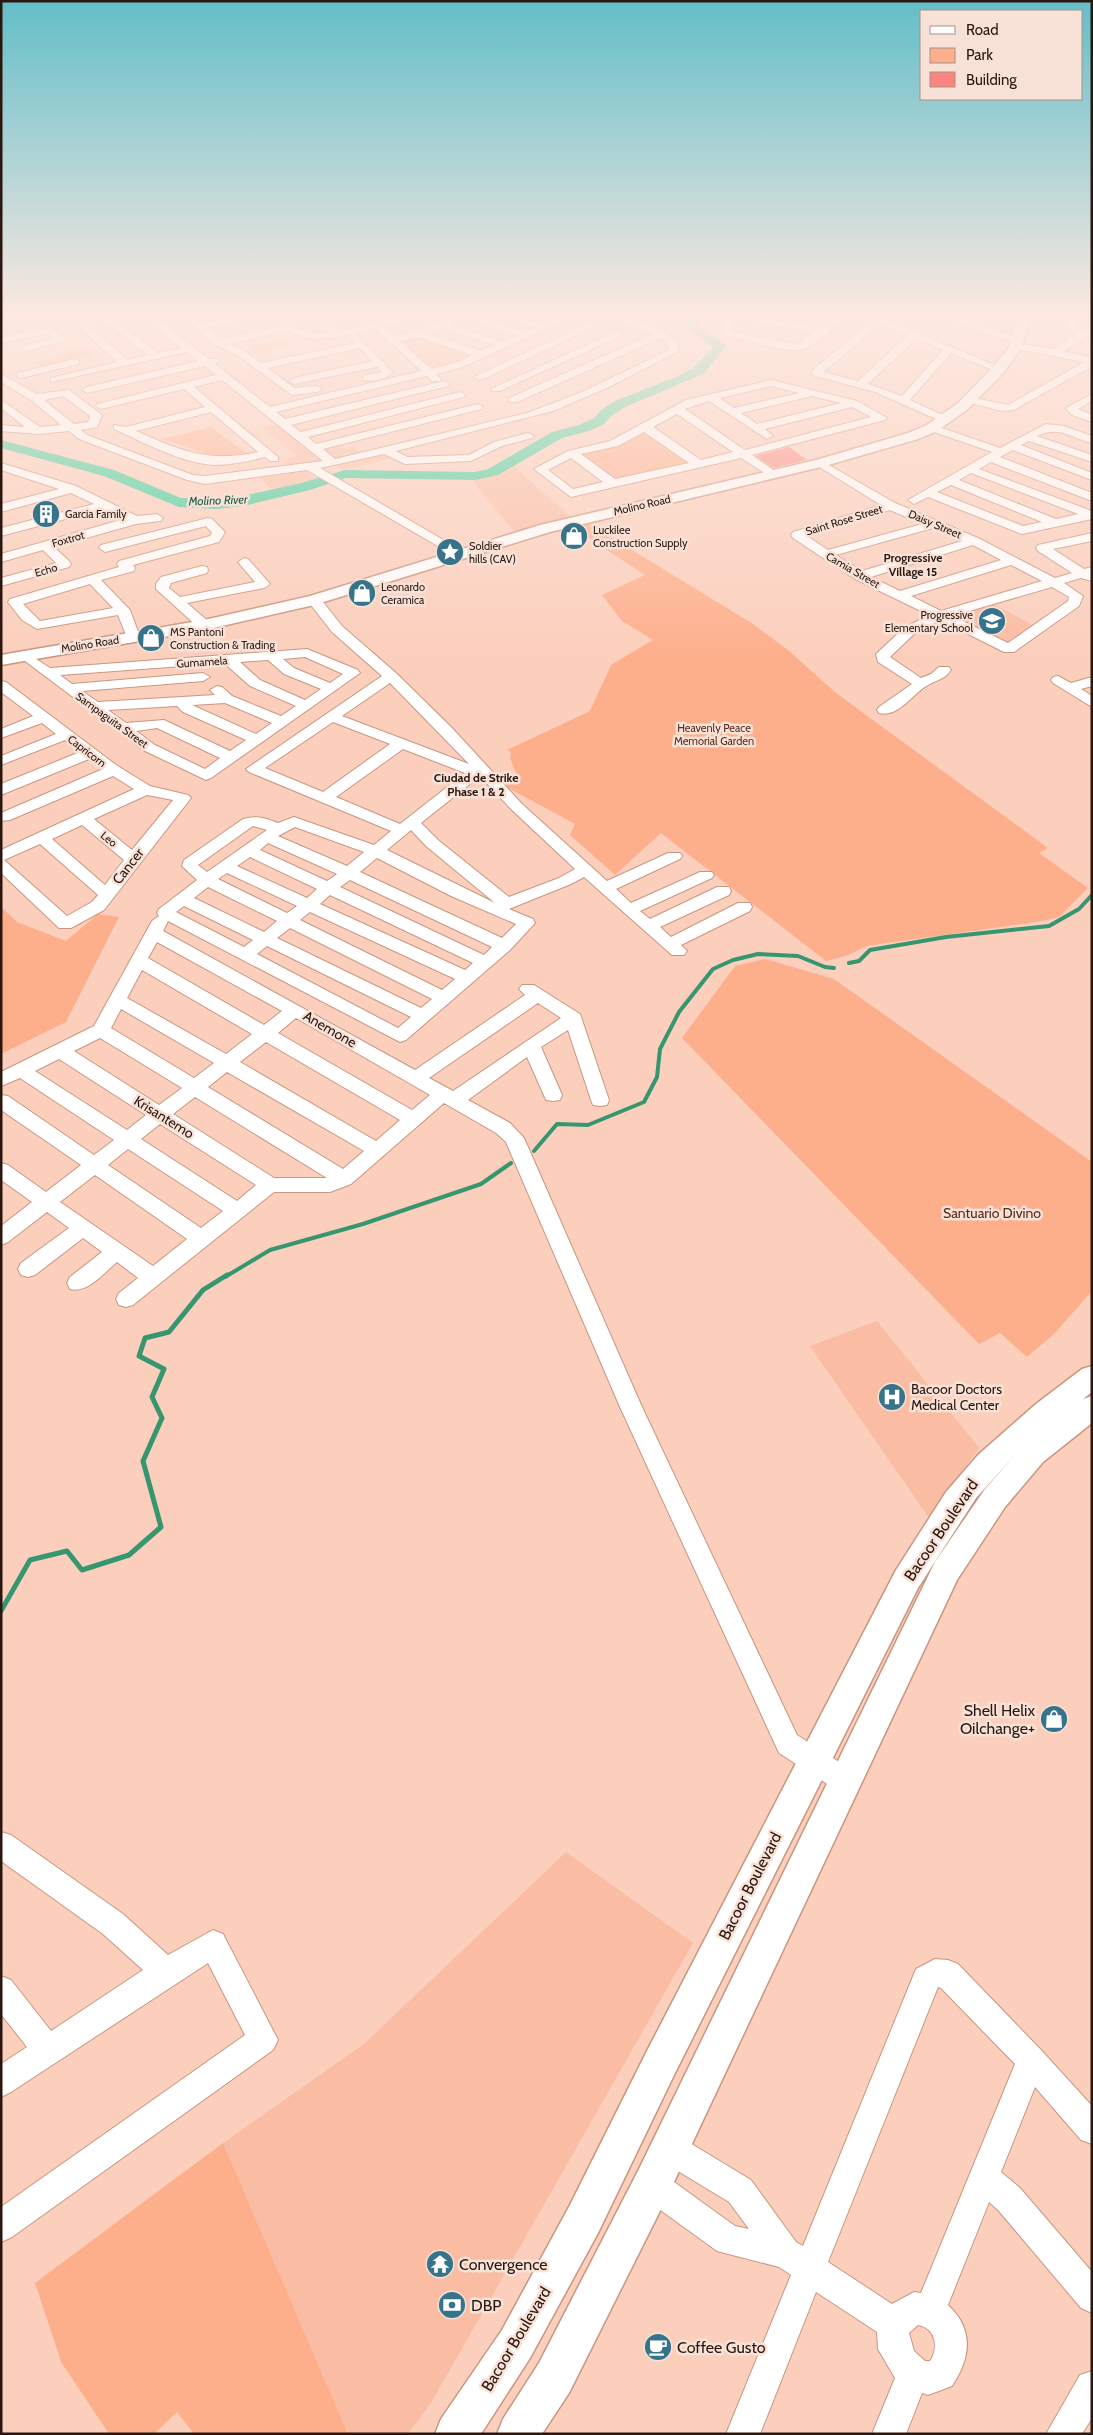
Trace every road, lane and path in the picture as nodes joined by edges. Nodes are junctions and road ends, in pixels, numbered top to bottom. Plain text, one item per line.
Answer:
1 (33, 431) edge
2 (38, 431) joint
3 (42, 431) edge
4 (74, 431) edge
5 (129, 431) edge
6 (239, 431) edge
7 (293, 431) edge
8 (321, 431) edge
9 (384, 431) edge
10 (478, 431) edge
11 (638, 431) edge
12 (650, 431) edge
13 (709, 431) edge
14 (760, 431) edge
15 (835, 431) edge
16 (921, 431) edge
17 (953, 431) edge
18 (1039, 431) edge
19 (1064, 431) edge
20 (165, 434) dead end
21 (300, 436) junction
22 (528, 436) dead end
23 (1028, 437) junction
24 (147, 438) junction
25 (1092, 440) edge
26 (781, 445) junction
27 (315, 448) junction
28 (385, 450) junction
29 (1001, 452) junction
30 (267, 453) junction
31 (572, 453) junction
32 (743, 454) junction
33 (1092, 459) edge
34 (334, 463) junction
35 (820, 463) junction
36 (699, 464) junction
37 (1, 466) edge
38 (310, 467) junction
39 (288, 469) junction
40 (970, 469) junction
41 (772, 474) junction
42 (1092, 477) edge
43 (950, 480) junction
44 (612, 483) junction
45 (72, 489) junction
46 (928, 493) junction
47 (1092, 497) edge
48 (914, 500) dead end
49 (4, 505) edge
50 (105, 505) junction
51 (891, 506) junction
52 (1091, 515) edge
53 (158, 518) dead end
54 (135, 520) junction
55 (1055, 523) junction
56 (934, 524) junction
57 (1, 532) edge
58 (797, 534) joint
59 (1092, 537) edge
60 (974, 541) junction
61 (46, 546) junction
62 (826, 554) junction
63 (460, 555) junction
64 (1, 558) edge
65 (1012, 560) junction
66 (244, 562) dead end
67 (130, 569) junction
68 (202, 570) dead end
69 (1089, 575) edge
70 (860, 576) junction
71 (93, 580) junction
72 (1, 582) edge
73 (1053, 582) junction
74 (54, 591) junction
75 (899, 595) junction
76 (314, 600) junction
77 (178, 602) junction
78 (122, 610) junction
79 (938, 616) junction
80 (79, 618) junction
81 (204, 625) junction
82 (133, 637) junction
83 (24, 655) junction
84 (273, 657) junction
85 (1, 660) edge
86 (228, 660) junction
87 (188, 663) junction
88 (944, 670) dead end
89 (46, 672) junction
90 (391, 676) junction
91 (203, 677) junction
92 (1092, 681) edge
93 (920, 684) junction
94 (2, 687) edge
95 (68, 688) junction
96 (331, 688) junction
97 (227, 700) junction
98 (179, 701) junction
99 (1092, 702) edge
100 (306, 705) junction
101 (94, 707) junction
102 (884, 710) dead end
103 (332, 716) junction
104 (44, 717) junction
105 (282, 722) junction
106 (123, 728) junction
107 (1, 734) edge
108 (66, 735) junction
109 (256, 739) junction
110 (400, 744) junction
111 (90, 753) junction
112 (230, 757) junction
113 (1, 761) edge
114 (113, 770) junction
115 (477, 770) junction
116 (1, 790) edge
117 (145, 790) junction
118 (326, 797) junction
119 (183, 798) joint
120 (3, 814) edge
121 (84, 819) junction
122 (406, 826) junction
123 (273, 833) junction
124 (42, 838) junction
125 (20, 847) junction
126 (374, 850) junction
127 (250, 851) junction
128 (1, 856) edge
129 (674, 856) dead end
130 (133, 859) junction
131 (1, 864) edge
132 (226, 867) junction
133 (586, 869) junction
134 (347, 872) junction
135 (706, 875) dead end
136 (207, 880) junction
137 (328, 887) junction
138 (604, 888) junction
139 (723, 891) dead end
140 (457, 892) junction
141 (106, 894) junction
142 (183, 899) junction
143 (309, 904) junction
144 (744, 907) dead end
145 (629, 910) junction
146 (433, 912) junction
147 (289, 919) junction
148 (648, 926) junction
149 (412, 928) junction
150 (265, 939) junction
151 (393, 944) junction
152 (504, 946) junction
153 (245, 955) junction
154 (140, 961) junction
155 (485, 962) junction
156 (372, 963) junction
157 (468, 978) junction
158 (350, 980) junction
159 (328, 998) junction
160 (444, 998) junction
161 (118, 1000) junction
162 (295, 1010) junction
163 (423, 1016) junction
164 (574, 1018) junction
165 (101, 1030) junction
166 (264, 1033) junction
167 (531, 1045) junction
168 (58, 1050) junction
169 (226, 1062) junction
170 (20, 1070) junction
171 (416, 1078) junction
172 (1, 1080) edge
173 (194, 1087) junction
174 (553, 1095) dead end
175 (449, 1097) junction
176 (600, 1100) dead end
177 (1, 1101) edge
178 (160, 1115) junction
179 (415, 1120) junction
180 (127, 1139) junction
181 (376, 1150) junction
182 (93, 1164) junction
183 (344, 1178) junction
184 (6, 1180) edge
185 (270, 1184) junction
186 (47, 1202) junction
187 (238, 1210) junction
188 (83, 1228) junction
189 (1, 1237) edge
190 (202, 1239) junction
191 (117, 1251) junction
192 (28, 1269) dead end
193 (154, 1278) junction
194 (77, 1283) dead end
195 (126, 1299) dead end
196 (1092, 1377) edge
197 (1092, 1407) edge
198 (813, 1762) junction
199 (844, 1780) junction
200 (1, 1845) edge
201 (166, 1972) junction
202 (1, 1990) edge
203 (48, 2051) junction
204 (1031, 2060) junction
205 (1, 2082) edge
206 (1092, 2130) edge
207 (670, 2148) junction
208 (983, 2177) junction
209 (652, 2186) junction
210 (1, 2226) edge
211 (798, 2262) junction
212 (1092, 2297) edge
213 (930, 2311) junction
214 (895, 2325) junction
215 (913, 2374) junction
216 (1092, 2387) edge
217 (1067, 2432) edge
218 (456, 2434) edge
219 (518, 2434) edge
220 (743, 2434) edge
221 (889, 2434) edge

1 - 2 street
2 - 3 street
4 - 39 street
5 - 24 street
6 - 30 street
7 - 21 street
8 - 21 street
9 - 27 street
10 - 28 street
11 - 31 street
12 - 36 street
13 - 32 street
14 - 26 street
15 - 26 street
16 - 35 main road, Molino Road
17 - 29 street
18 - 23 street
19 - 25 street
20 - 24 street
21 - 27 street
22 - 28 street
23 - 29 street
23 - 33 street
24 - 30 street
26 - 32 street
27 - 34 street
28 - 34 street
29 - 40 street
29 - 42 street
29 - 47 street
30 - 39 street
31 - 44 street
31 - 44 street
32 - 36 street
32 - 41 street
34 - 38 street
35 - 41 main road, Molino Road
35 - 51 street, Daisy Street
36 - 44 street
37 - 45 street
38 - 39 street
38 - 63 street
40 - 43 street
40 - 52 street
41 - 63 main road, Molino Road
43 - 46 street
43 - 55 street
45 - 49 street
45 - 50 street
46 - 48 street
46 - 55 street
50 - 54 street
50 - 57 street
51 - 56 street, Daisy Street
51 - 58 street, Saint Rose Street
52 - 55 street
53 - 54 street, Foxtrot
54 - 61 street, Foxtrot
56 - 60 street, Daisy Street
56 - 62 street
58 - 62 street, Camia Street
59 - 69 street
60 - 65 street, Daisy Street
60 - 70 street
61 - 64 street, Foxtrot
61 - 72 street, Echo
62 - 70 street, Camia Street
63 - 76 main road, Molino Road
65 - 73 street, Daisy Street
65 - 75 street
66 - 77 street
67 - 67 street
67 - 71 street
68 - 77 street
69 - 73 street
70 - 75 street, Camia Street
71 - 74 street
71 - 78 street
73 - 79 street
73 - 79 street, Daisy Street
74 - 80 street
74 - 80 street
75 - 79 street, Camia Street
76 - 81 main road, Molino Road
76 - 90 street
77 - 81 street
78 - 80 street
78 - 82 street
79 - 93 street
81 - 82 main road, Molino Road
82 - 83 main road, Molino Road
83 - 85 main road, Molino Road
83 - 89 street, Sampaguita Street
84 - 86 street, Gumamela
84 - 96 street
84 - 96 street, Gumamela
86 - 87 street, Gumamela
86 - 100 street
87 - 89 street, Gumamela
87 - 91 street
88 - 93 street
89 - 95 street, Sampaguita Street
90 - 103 street
90 - 115 street
91 - 95 street
91 - 97 street
92 - 99 street
93 - 102 street
94 - 104 street, Capricorn
95 - 101 street, Sampaguita Street
96 - 100 street
97 - 98 street
97 - 105 street
98 - 101 street
98 - 109 street
100 - 105 street
101 - 106 street, Sampaguita Street
103 - 110 street
103 - 118 street
104 - 107 street
104 - 108 street, Capricorn
105 - 109 street
106 - 112 street
106 - 112 street, Sampaguita Street
108 - 111 street, Capricorn
108 - 113 street
109 - 112 street
110 - 115 street
110 - 118 street
111 - 114 street, Capricorn
111 - 116 street
114 - 117 street, Capricorn
114 - 120 street
115 - 122 street
115 - 133 street
117 - 119 street, Capricorn
117 - 121 street
118 - 122 street
119 - 130 street, Cancer
120 - 125 street
121 - 124 street
121 - 130 street, Leo
122 - 126 street
122 - 133 street
123 - 126 street
123 - 127 street
123 - 134 street
123 - 136 street
124 - 125 street
124 - 141 street
125 - 128 street
126 - 134 street
126 - 140 street
127 - 132 street
127 - 137 street
129 - 138 street
130 - 141 street, Cancer
131 - 141 street, Cancer
132 - 136 street
132 - 143 street
133 - 138 street
134 - 137 street
134 - 146 street
135 - 145 street
136 - 142 street
136 - 147 street
137 - 143 street
137 - 149 street
138 - 145 street
139 - 148 street
140 - 146 street
140 - 152 street
142 - 150 street
142 - 153 street
143 - 147 street
143 - 151 street
144 - 148 street
145 - 148 street
146 - 149 street
146 - 152 street
147 - 150 street
147 - 156 street
149 - 151 street
149 - 155 street
150 - 153 street
150 - 158 street
151 - 156 street
151 - 157 street
152 - 155 street
153 - 159 street
154 - 161 street
154 - 162 street, Anemone
154 - 166 street
155 - 157 street
156 - 158 street
156 - 160 street
157 - 160 street
158 - 159 street
158 - 163 street
159 - 163 street
160 - 163 street
161 - 165 street
161 - 169 street
162 - 166 street
162 - 171 street, Anemone
164 - 167 street
164 - 171 street
164 - 176 street
165 - 168 street
165 - 173 street
166 - 169 street
166 - 179 street
167 - 174 street
167 - 175 street
168 - 170 street
168 - 178 street, Krisantemo
169 - 173 street
169 - 181 street
170 - 172 street
170 - 180 street
171 - 175 street, Anemone
173 - 178 street
173 - 183 street
175 - 179 street
175 - 198 street, Anemone
177 - 182 street
178 - 180 street
178 - 185 street, Krisantemo
179 - 181 street
180 - 182 street
180 - 187 street
181 - 183 street
182 - 186 street
182 - 190 street
183 - 185 street
184 - 186 street
185 - 187 street
186 - 188 street
186 - 189 street
187 - 190 street
188 - 191 street
188 - 192 street
190 - 193 street
191 - 193 street
191 - 194 street
193 - 195 street
196 - 198 main road, Bacoor Boulevard
197 - 199 main road, Bacoor Boulevard
198 - 199 street, Anemone
198 - 218 main road, Bacoor Boulevard
199 - 207 main road, Bacoor Boulevard
200 - 201 street
201 - 203 street
201 - 210 street
202 - 203 street
203 - 205 street
204 - 206 street
204 - 208 street
204 - 211 street
207 - 209 main road, Bacoor Boulevard
207 - 211 street
208 - 212 street
208 - 213 street
209 - 211 street
209 - 219 main road, Bacoor Boulevard
211 - 214 street
211 - 220 street
213 - 214 street
213 - 215 street
214 - 215 street
215 - 221 street
216 - 217 street

